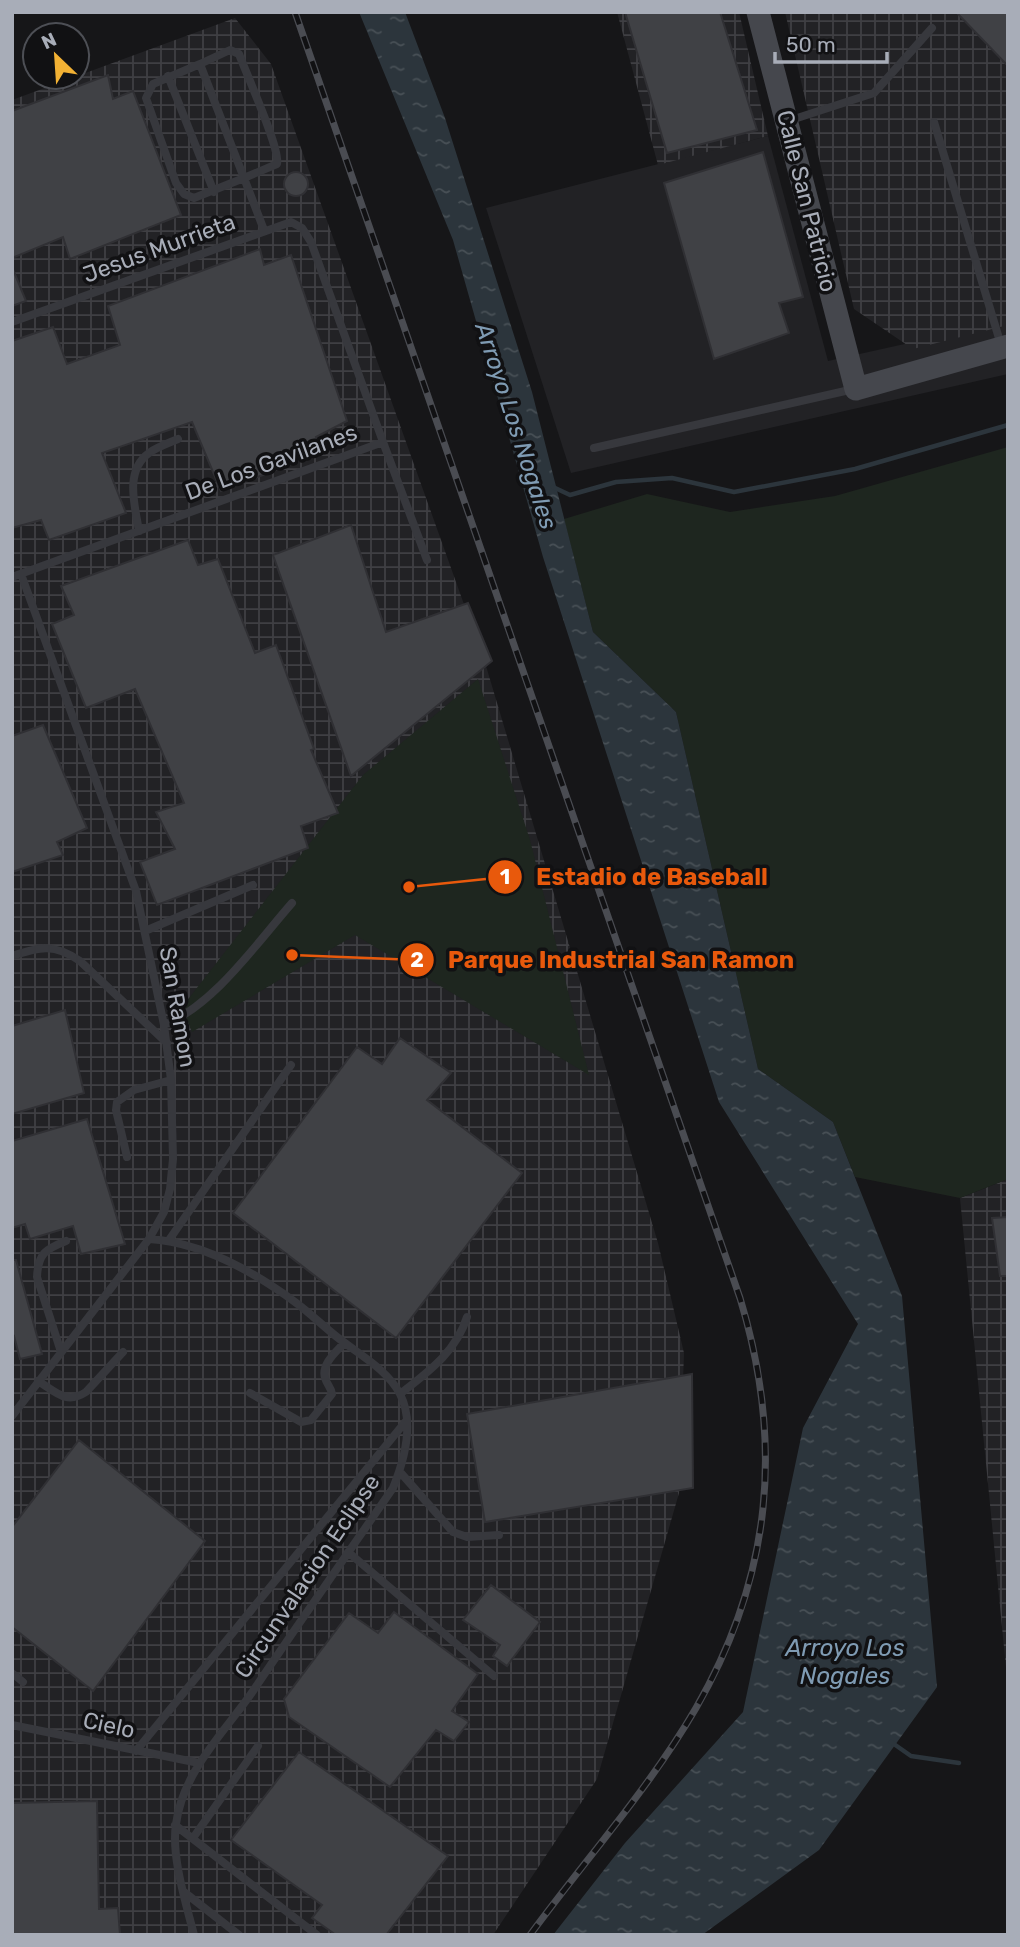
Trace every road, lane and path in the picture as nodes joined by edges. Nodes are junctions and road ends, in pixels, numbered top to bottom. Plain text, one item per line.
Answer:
1 (758, 12) edge
2 (932, 28) dead end
3 (200, 64) junction
4 (168, 76) junction
5 (788, 121) junction
6 (934, 122) dead end
7 (244, 178) junction
8 (214, 192) junction
9 (264, 230) junction
10 (311, 242) joint
11 (12, 322) edge
12 (1005, 347) edge
13 (856, 389) junction
14 (178, 439) dead end
15 (383, 442) junction
16 (594, 447) dead end
17 (139, 531) junction
18 (427, 560) dead end
19 (17, 575) edge
20 (253, 885) dead end
21 (292, 903) dead end
22 (145, 930) junction
23 (12, 956) edge
24 (164, 1025) junction
25 (167, 1043) junction
26 (291, 1065) dead end
27 (171, 1080) junction
28 (127, 1157) dead end
29 (149, 1239) junction
30 (66, 1241) dead end
31 (169, 1241) junction
32 (467, 1317) dead end
33 (344, 1343) junction
34 (61, 1352) junction
35 (123, 1352) dead end
36 (38, 1381) junction
37 (250, 1392) dead end
38 (400, 1394) junction
39 (12, 1416) edge
40 (406, 1422) junction
41 (400, 1472) junction
42 (499, 1535) dead end
43 (348, 1552) junction
44 (12, 1673) edge
45 (494, 1676) dead end
46 (23, 1682) dead end
47 (12, 1725) edge
48 (258, 1746) dead end
49 (136, 1751) junction
50 (199, 1763) junction
51 (176, 1825) junction
52 (193, 1839) junction
53 (184, 1892) junction
54 (194, 1935) edge
55 (239, 1935) edge
56 (317, 1935) edge

1 - 5 street, Calle San Patricio
2 - 5 lane
3 - 4 lane
3 - 7 lane
3 - 7 lane
4 - 8 lane
4 - 8 lane
5 - 13 street, Calle San Patricio
6 - 12 lane
7 - 8 lane
7 - 9 lane
9 - 10 lane, Jesus Murrieta
9 - 11 lane, Jesus Murrieta
10 - 15 lane, De Los Gavilanes
12 - 13 street
13 - 16 lane
14 - 17 lane
15 - 17 lane, De Los Gavilanes
15 - 18 lane
17 - 19 lane, De Los Gavilanes
19 - 22 lane, San Ramon
20 - 22 lane
21 - 24 lane
22 - 24 lane, San Ramon
23 - 25 lane
24 - 25 lane, San Ramon
25 - 27 lane, San Ramon
26 - 31 lane
27 - 28 lane
27 - 29 lane, San Ramon
29 - 31 lane
29 - 34 lane, San Ramon
30 - 34 lane
31 - 33 lane
32 - 38 lane
33 - 37 lane
33 - 38 lane
34 - 36 lane, San Ramon
35 - 36 lane
36 - 39 lane, San Ramon
38 - 40 lane, Circunvalacion Eclipse
40 - 41 lane, Circunvalacion Eclipse
40 - 49 lane
41 - 42 lane
41 - 43 lane, Circunvalacion Eclipse
43 - 45 lane
43 - 50 lane, Circunvalacion Eclipse
44 - 46 lane
47 - 49 lane, Cielo
48 - 52 lane
49 - 50 lane, Cielo
50 - 51 lane, Circunvalacion Eclipse
51 - 52 lane
51 - 53 lane, Circunvalacion Eclipse
52 - 56 lane
53 - 54 lane, Circunvalacion Eclipse
53 - 55 lane

